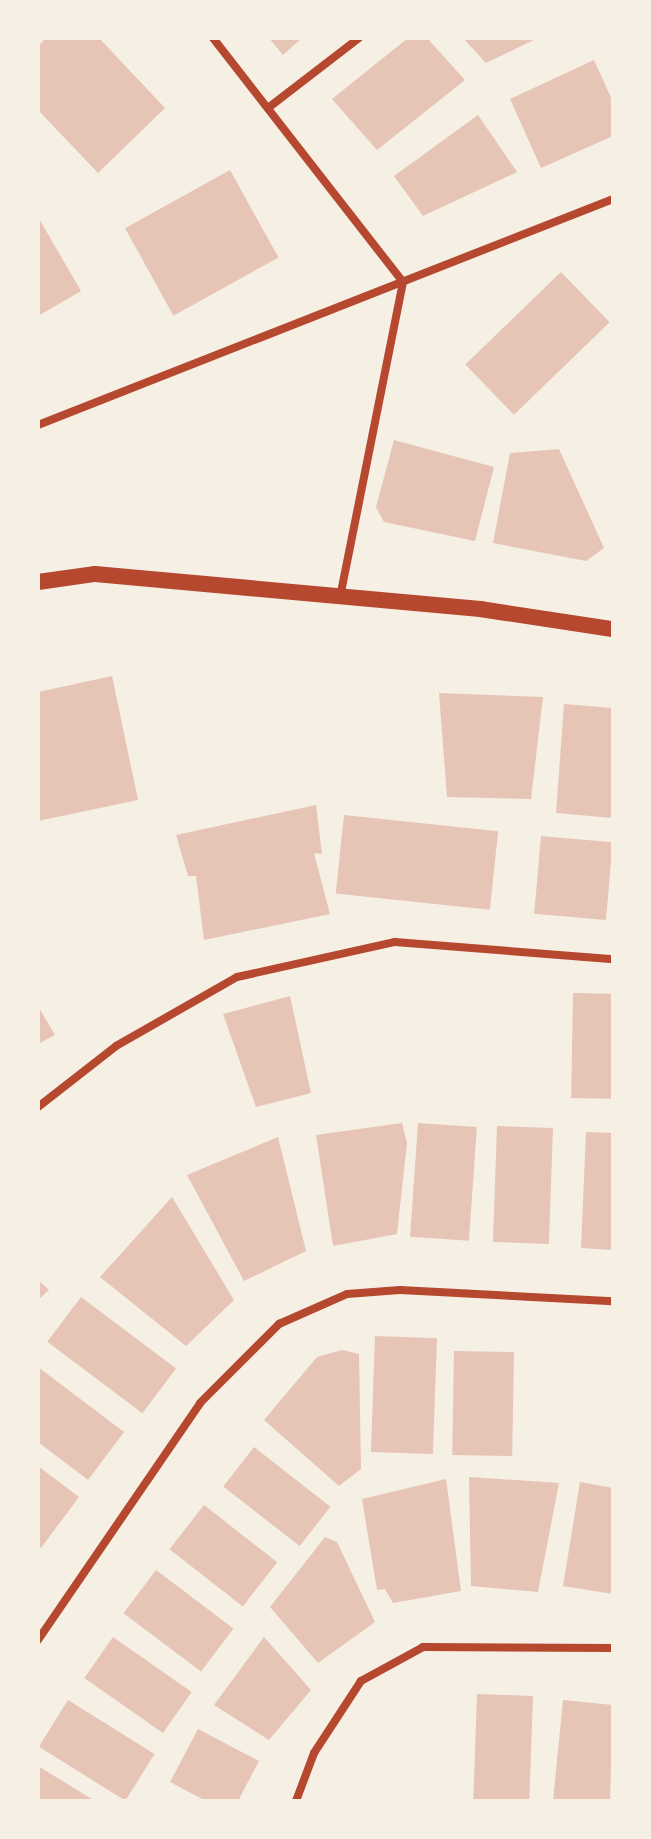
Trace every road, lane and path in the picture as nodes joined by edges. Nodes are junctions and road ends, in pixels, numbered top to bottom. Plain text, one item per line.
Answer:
1 (213, 38) edge
2 (359, 38) edge
3 (268, 108) junction
4 (613, 199) edge
5 (403, 282) junction
6 (38, 425) edge
7 (38, 582) edge
8 (340, 598) junction
9 (610, 626) edge
10 (613, 959) edge
11 (38, 1107) edge
12 (613, 1301) edge
13 (38, 1640) edge
14 (613, 1648) edge
15 (296, 1801) edge

1 - 3 street
2 - 3 street
3 - 5 street
4 - 5 street
5 - 6 street
5 - 8 street
7 - 8 main road
8 - 9 main road
10 - 11 street
12 - 13 street
14 - 15 street

